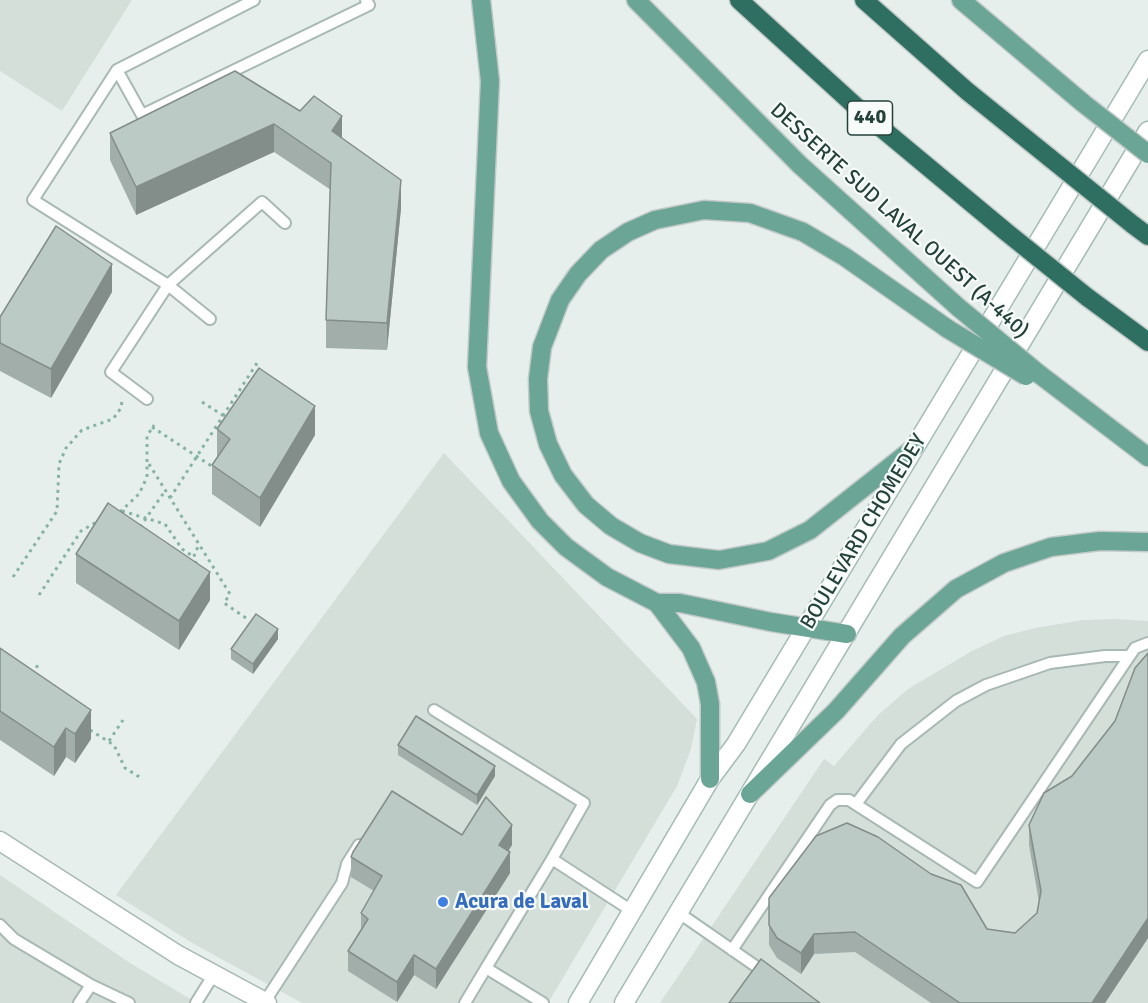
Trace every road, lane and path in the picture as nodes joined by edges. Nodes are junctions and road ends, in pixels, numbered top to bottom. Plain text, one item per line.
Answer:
1 (254, 0) edge
2 (366, 0) edge
3 (481, 0) edge
4 (636, 0) edge
5 (738, 0) edge
6 (864, 0) edge
7 (961, 0) edge
8 (1148, 60) edge
9 (117, 70) junction
10 (1083, 103) junction
11 (1148, 131) edge
12 (1148, 138) edge
13 (1148, 154) edge
14 (285, 224) dead end
15 (1148, 236) edge
16 (168, 285) junction
17 (210, 319) dead end
18 (1148, 342) edge
19 (259, 360) dead end
20 (1037, 378) junction
21 (147, 399) dead end
22 (122, 401) dead end
23 (202, 402) dead end
24 (224, 416) junction
25 (915, 447) junction
26 (197, 457) junction
27 (1148, 457) edge
28 (148, 463) junction
29 (216, 469) edge
30 (165, 490) junction
31 (170, 498) junction
32 (122, 511) junction
33 (113, 515) edge
34 (106, 518) edge
35 (146, 518) junction
36 (134, 536) edge
37 (1148, 542) edge
38 (200, 546) junction
39 (194, 557) junction
40 (200, 567) edge
41 (13, 577) dead end
42 (39, 595) dead end
43 (657, 603) junction
44 (246, 618) dead end
45 (806, 628) junction
46 (847, 634) junction
47 (1148, 643) edge
48 (1129, 656) junction
49 (38, 665) dead end
50 (28, 680) edge
51 (434, 710) dead end
52 (123, 720) dead end
53 (89, 730) edge
54 (108, 742) junction
55 (141, 778) dead end
56 (710, 779) junction
57 (750, 794) junction
58 (856, 804) junction
59 (364, 836) edge
60 (0, 841) edge
61 (552, 859) junction
62 (632, 911) junction
63 (679, 913) junction
64 (0, 925) edge
65 (732, 950) junction
66 (486, 968) junction
67 (212, 977) junction
68 (780, 983) edge
69 (91, 985) junction
70 (79, 1003) edge
71 (129, 1003) edge
72 (196, 1003) edge
73 (239, 1003) edge
74 (265, 1003) edge
75 (465, 1003) edge
76 (543, 1003) edge
77 (578, 1003) edge
78 (624, 1003) edge

1 - 9 lane
2 - 9 lane
3 - 43 main road
4 - 20 main road, DESSERTE SUD LAVAL OUEST (A-440), bridge
5 - 18 highway, 440, bridge
6 - 15 highway, bridge
7 - 10 main road
8 - 25 street, BOULEVARD CHOMEDEY
9 - 16 lane
10 - 12 main road, bridge
10 - 13 main road, bridge
11 - 46 street, BOULEVARD CHOMEDEY
14 - 16 lane
16 - 17 lane
16 - 21 lane
19 - 24 path
20 - 25 main road, bridge
20 - 27 main road
22 - 41 path
23 - 24 path
24 - 26 path
25 - 45 street, BOULEVARD CHOMEDEY
26 - 28 path
26 - 29 path
26 - 31 path
28 - 30 path
28 - 32 path
30 - 31 path
30 - 35 path
31 - 38 path
32 - 33 path
32 - 35 path
34 - 42 path
35 - 36 path
35 - 39 path
37 - 57 main road
38 - 39 path
38 - 44 path
39 - 40 path
43 - 45 main road
43 - 56 main road
45 - 46 main road
45 - 56 street, BOULEVARD CHOMEDEY
46 - 57 street, BOULEVARD CHOMEDEY
47 - 48 lane
48 - 58 lane
48 - 58 lane
49 - 50 path
51 - 61 lane
52 - 54 path
53 - 54 path
54 - 55 path
56 - 62 street, BOULEVARD CHOMEDEY
57 - 63 street, BOULEVARD CHOMEDEY
58 - 65 lane
59 - 74 lane
60 - 67 street
61 - 62 lane
61 - 66 lane
62 - 77 street, BOULEVARD CHOMEDEY
63 - 65 lane
63 - 78 street, BOULEVARD CHOMEDEY
64 - 69 lane
65 - 68 lane
66 - 75 lane
66 - 76 lane
67 - 72 lane
67 - 73 street
67 - 74 street
69 - 70 lane
69 - 71 lane

